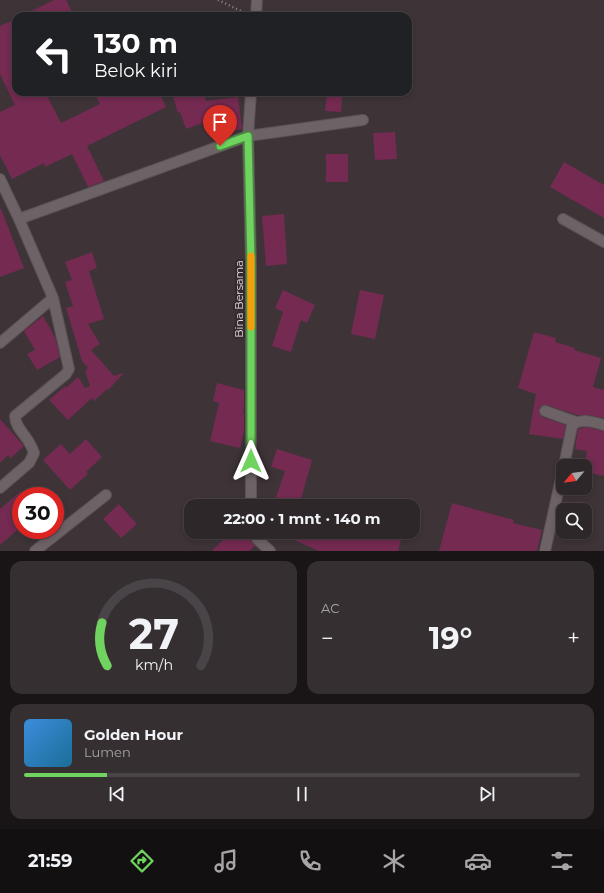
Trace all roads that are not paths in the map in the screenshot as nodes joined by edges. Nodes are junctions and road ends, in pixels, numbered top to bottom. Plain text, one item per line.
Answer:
1 (257, 0) edge
2 (256, 12) edge
3 (251, 96) edge
4 (363, 120) dead end
5 (248, 136) junction
6 (0, 179) edge
7 (19, 219) junction
8 (563, 219) dead end
9 (604, 242) edge
10 (53, 298) junction
11 (0, 342) edge
12 (545, 411) dead end
13 (576, 422) junction
14 (604, 425) edge
15 (565, 459) edge
16 (0, 488) edge
17 (106, 495) dead end
18 (557, 495) edge
19 (251, 499) edge
20 (258, 539) edge
21 (35, 551) edge
22 (270, 551) edge
23 (545, 551) edge

1 - 2 street
3 - 5 street, Bina Bersama
4 - 5 street
5 - 7 street
5 - 19 street, Bina Bersama
6 - 7 street
7 - 10 street
8 - 9 street
10 - 11 street
10 - 16 street
12 - 13 street
13 - 14 street
13 - 15 street
17 - 21 street
18 - 23 street
20 - 22 street

